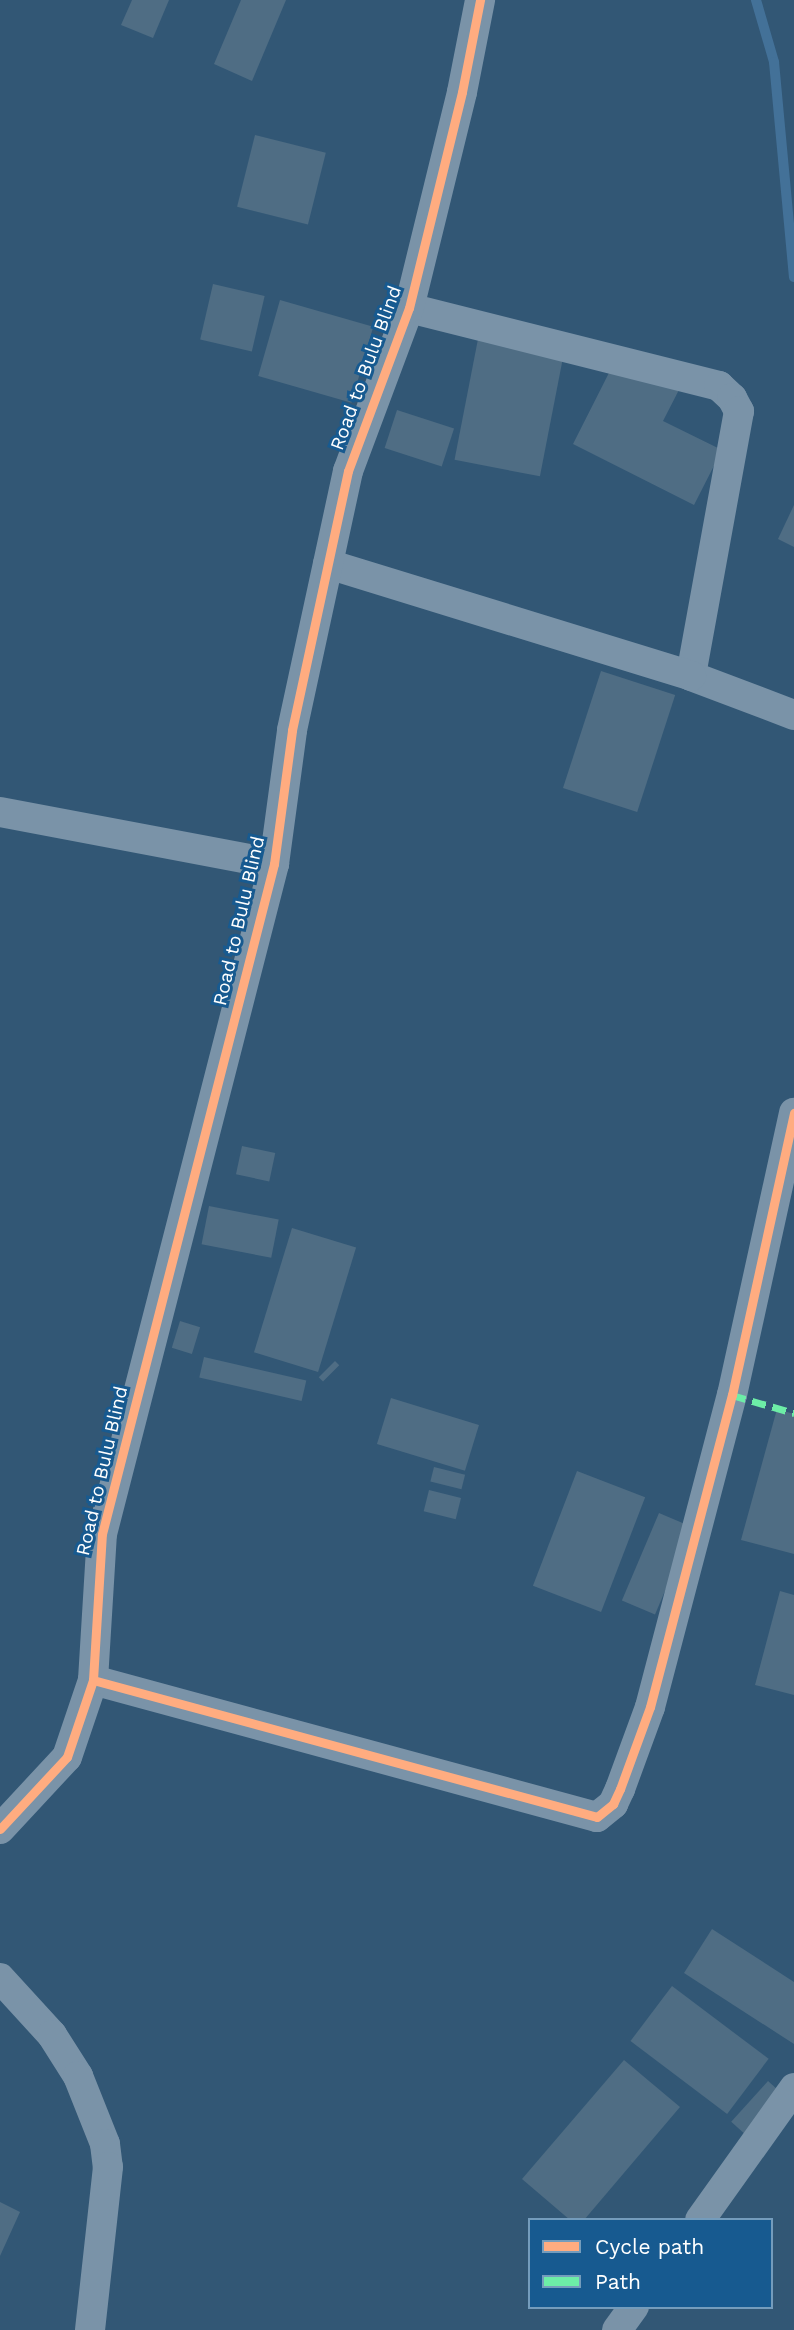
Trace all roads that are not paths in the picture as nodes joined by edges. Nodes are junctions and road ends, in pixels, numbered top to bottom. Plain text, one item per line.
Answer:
1 (480, 0) edge
2 (409, 308) junction
3 (328, 564) junction
4 (691, 676) junction
5 (794, 715) edge
6 (0, 812) edge
7 (274, 864) junction
8 (794, 1113) edge
9 (93, 1680) junction
10 (0, 1829) edge
11 (0, 1978) edge
12 (794, 2088) edge
13 (701, 2218) edge
14 (633, 2309) edge
15 (90, 2330) edge
16 (617, 2330) edge

1 - 2 street, Road to Bulu Blind
2 - 3 street, Road to Bulu Blind
2 - 4 street
3 - 4 street
3 - 7 street, Road to Bulu Blind
4 - 5 street
6 - 7 street
7 - 9 street, Road to Bulu Blind
8 - 9 street
9 - 10 street, Road to Bulu Blind
11 - 15 street
12 - 13 street
14 - 16 street

